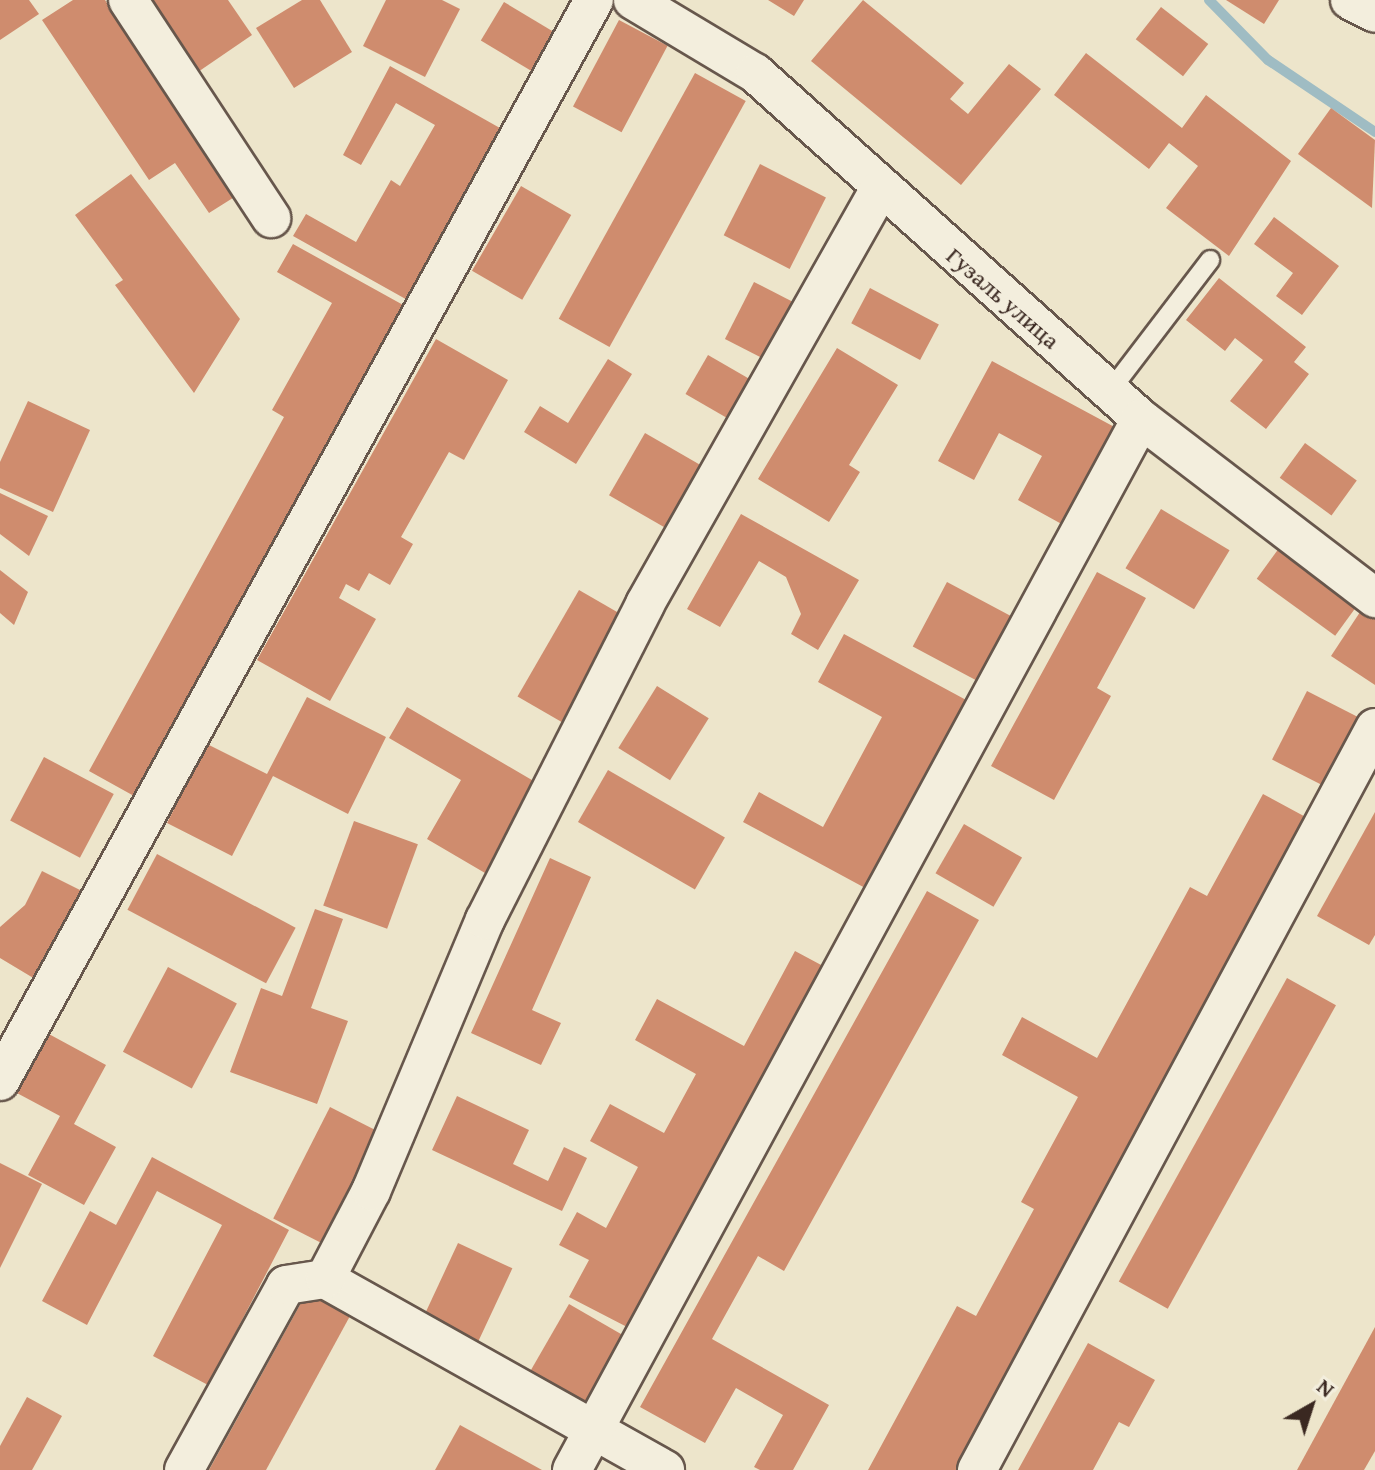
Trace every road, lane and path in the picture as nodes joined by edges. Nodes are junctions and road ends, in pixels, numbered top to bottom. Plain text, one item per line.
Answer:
1 (128, 0) edge
2 (594, 0) edge
3 (633, 0) edge
4 (1350, 0) edge
5 (1375, 13) edge
6 (879, 190) junction
7 (271, 218) dead end
8 (1210, 260) dead end
9 (1110, 391) junction
10 (1141, 419) junction
11 (1375, 598) edge
12 (1375, 728) edge
13 (0, 1081) edge
14 (325, 1279) junction
15 (593, 1432) junction
16 (184, 1470) edge
17 (572, 1470) edge
18 (665, 1470) edge
19 (977, 1470) edge

1 - 7 street
2 - 13 street
3 - 6 street, Гузаль улица
4 - 5 street
6 - 9 street, Гузаль улица
6 - 14 street
8 - 9 lane
9 - 10 street, Гузаль улица
10 - 11 street, Гузаль улица
10 - 15 street
12 - 19 street
14 - 15 street
14 - 16 street
15 - 17 street
15 - 18 street

